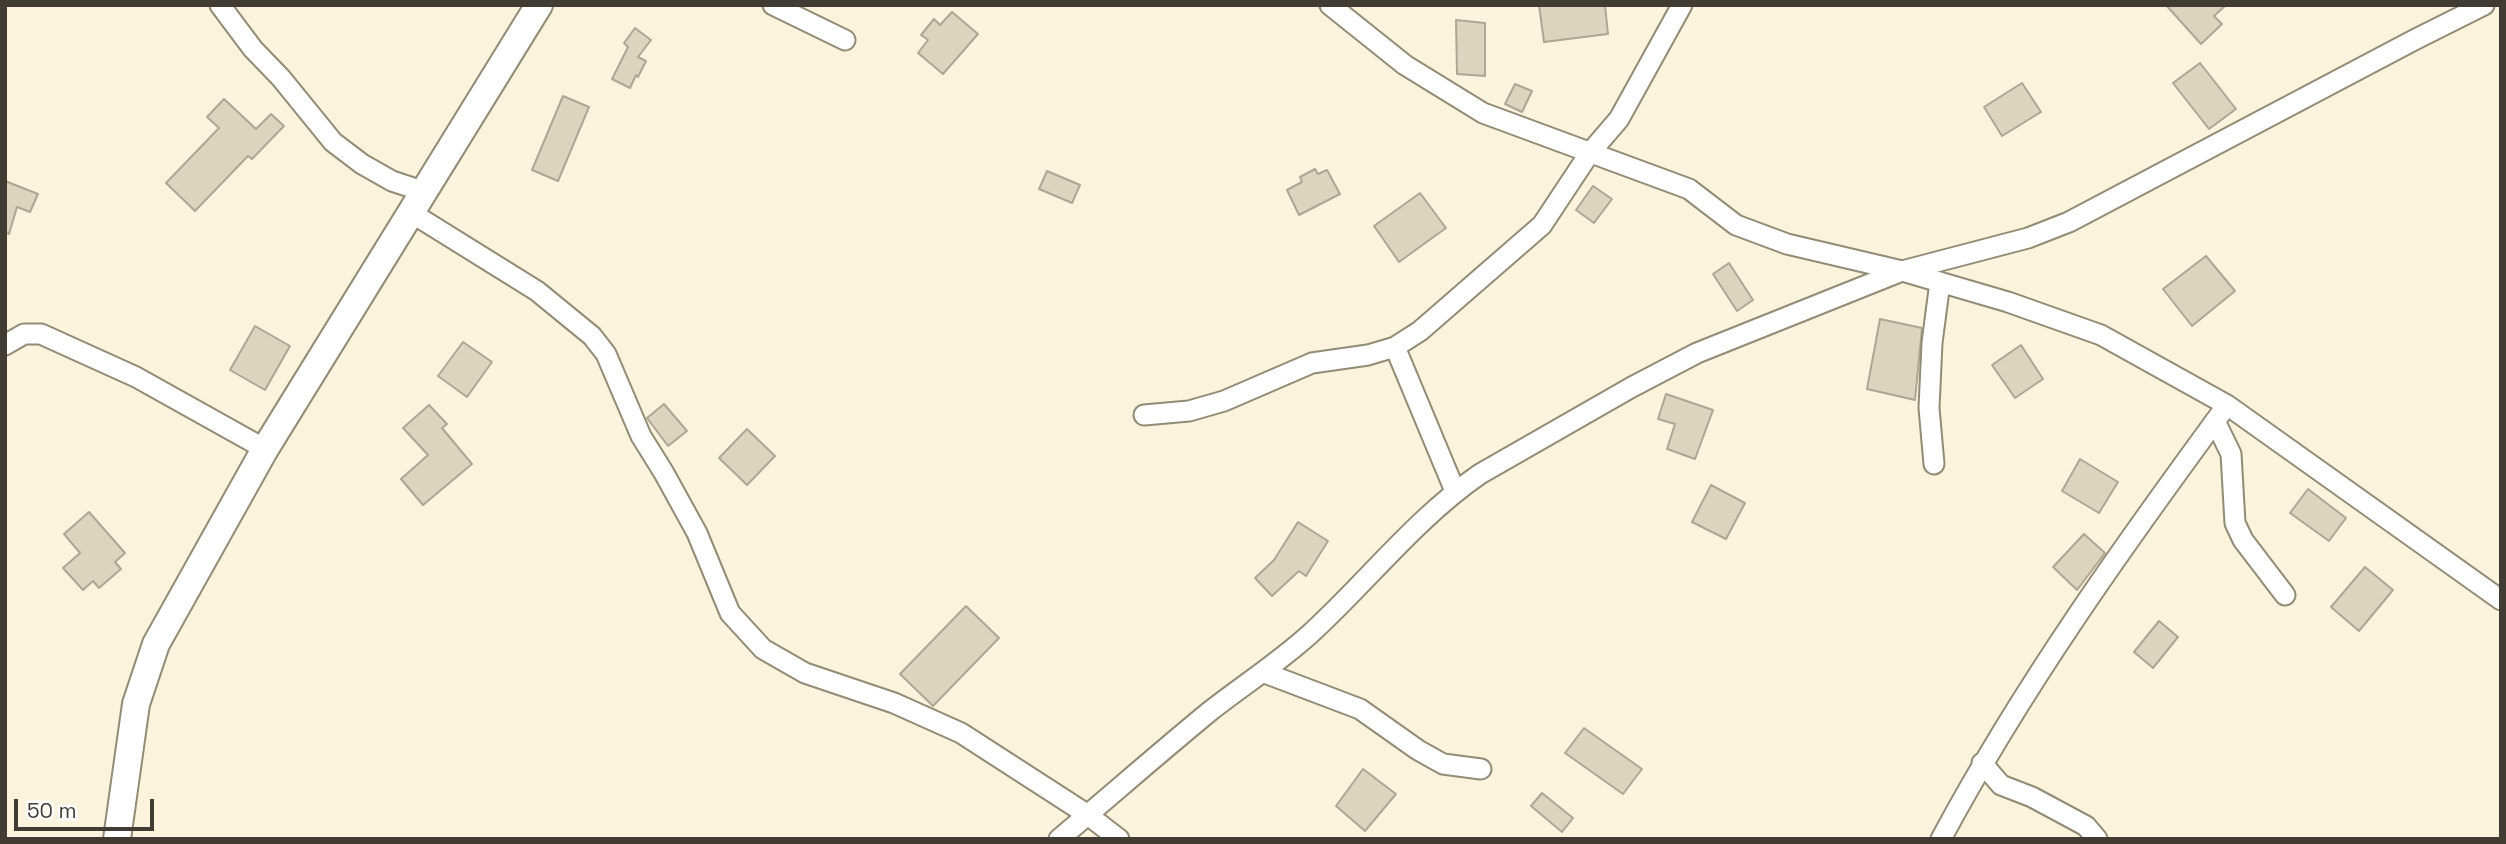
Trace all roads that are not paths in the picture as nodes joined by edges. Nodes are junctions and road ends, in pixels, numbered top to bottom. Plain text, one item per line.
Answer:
1 (220, 5) edge
2 (539, 5) edge
3 (773, 5) edge
4 (1330, 5) edge
5 (1682, 5) edge
6 (2484, 5) edge
7 (845, 40) dead end
8 (1589, 154) junction
9 (416, 202) junction
10 (1902, 271) junction
11 (1940, 282) junction
12 (5, 345) edge
13 (1395, 347) junction
14 (2221, 413) junction
15 (1144, 415) dead end
16 (265, 449) junction
17 (1934, 464) dead end
18 (1455, 491) junction
19 (2285, 595) dead end
20 (2501, 600) edge
21 (1265, 673) junction
22 (1982, 763) junction
23 (1481, 769) dead end
24 (1088, 815) junction
25 (117, 839) edge
26 (1059, 839) edge
27 (1119, 839) edge
28 (1941, 839) edge
29 (2097, 839) edge

1 - 9 street
2 - 9 street
3 - 7 street
4 - 8 street
5 - 8 street
6 - 10 street
8 - 10 street
8 - 13 street
9 - 16 street
9 - 24 street
10 - 11 street
10 - 18 street
11 - 14 street
11 - 17 street
12 - 16 street
13 - 15 street
13 - 18 street
14 - 19 street
14 - 20 street
14 - 22 street
16 - 25 street
18 - 21 street
21 - 23 street
21 - 24 street
22 - 28 street
22 - 29 street
24 - 26 street
24 - 27 street

